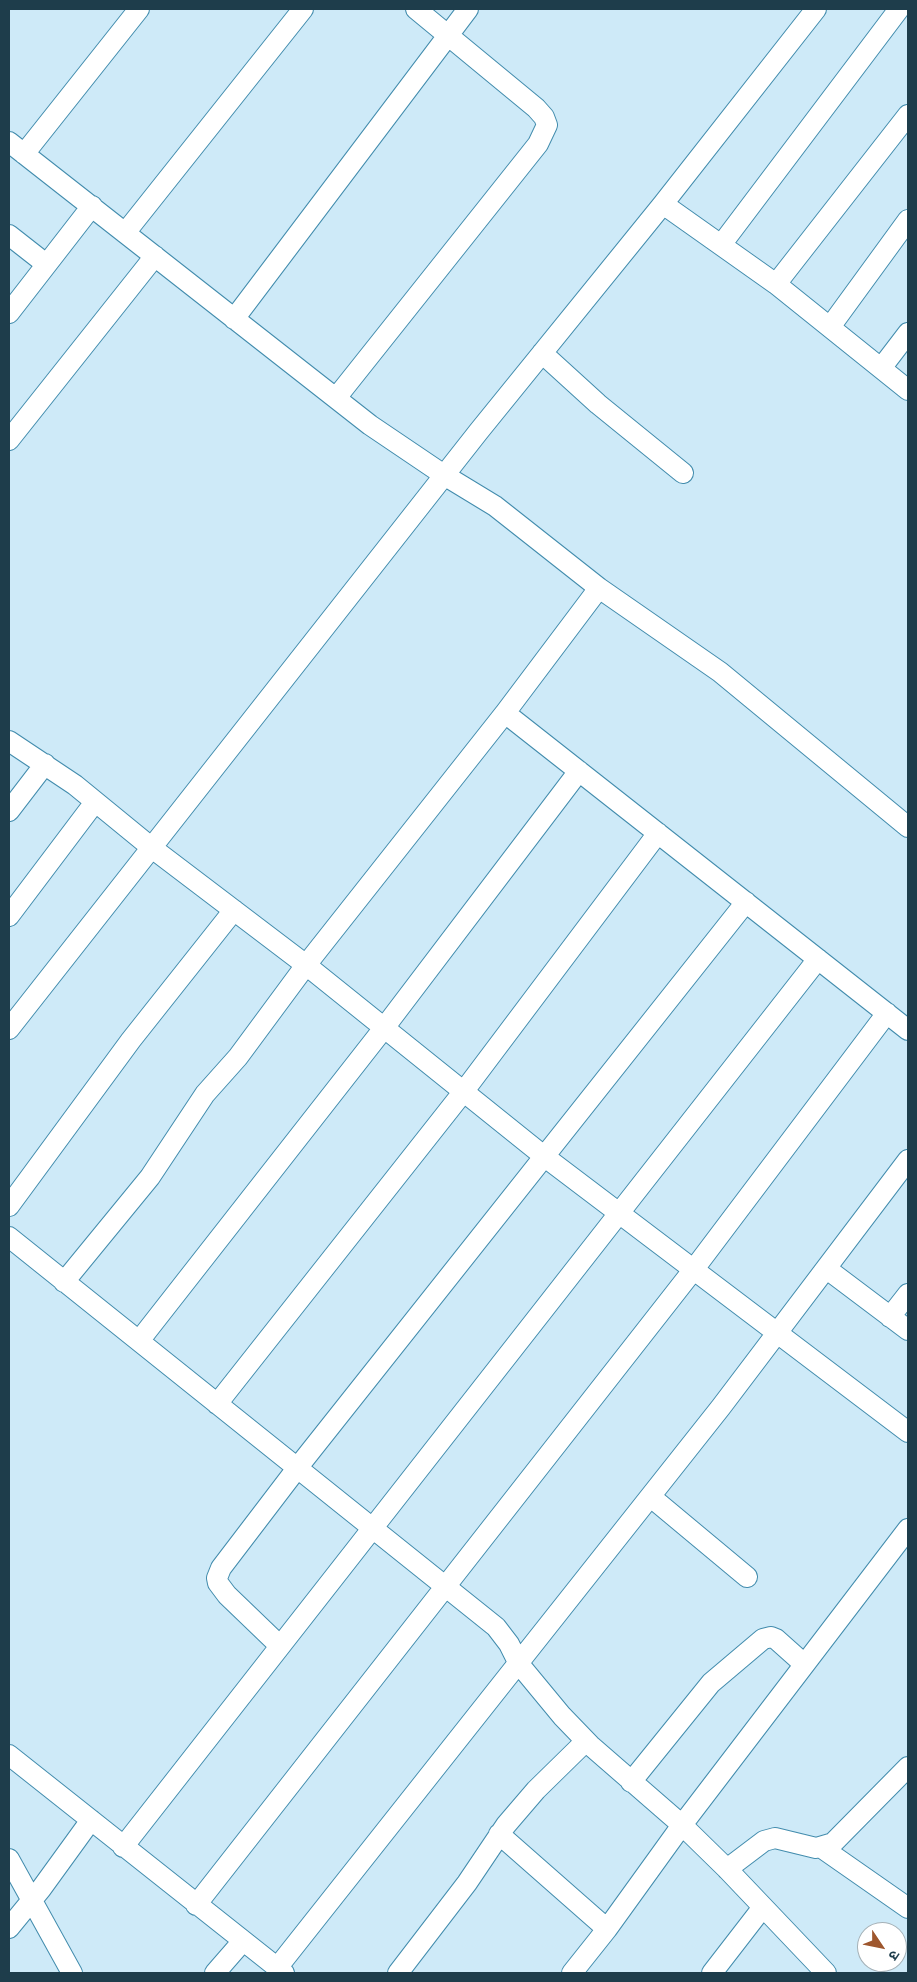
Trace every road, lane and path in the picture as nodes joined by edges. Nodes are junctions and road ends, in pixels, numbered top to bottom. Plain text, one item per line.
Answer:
1 (139, 9) edge
2 (303, 9) edge
3 (416, 9) edge
4 (468, 9) edge
5 (816, 9) edge
6 (899, 9) edge
7 (448, 34) junction
8 (908, 115) edge
9 (16, 148) edge
10 (663, 204) junction
11 (92, 206) junction
12 (908, 220) edge
13 (125, 233) junction
14 (9, 235) edge
15 (721, 245) junction
16 (155, 256) junction
17 (46, 264) junction
18 (776, 284) junction
19 (9, 313) edge
20 (234, 319) junction
21 (830, 327) junction
22 (908, 333) edge
23 (542, 353) junction
24 (882, 367) junction
25 (908, 390) edge
26 (336, 398) junction
27 (9, 440) edge
28 (683, 473) dead end
29 (444, 475) junction
30 (599, 588) junction
31 (505, 713) junction
32 (9, 741) edge
33 (45, 764) junction
34 (579, 771) junction
35 (96, 802) junction
36 (9, 811) edge
37 (908, 827) edge
38 (658, 833) junction
39 (152, 848) junction
40 (746, 902) junction
41 (234, 910) junction
42 (9, 916) edge
43 (818, 958) junction
44 (306, 965) junction
45 (887, 1013) junction
46 (384, 1028) junction
47 (9, 1029) edge
48 (908, 1030) edge
49 (464, 1091) junction
50 (545, 1157) junction
51 (908, 1160) edge
52 (9, 1206) edge
53 (621, 1212) junction
54 (9, 1237) edge
55 (694, 1269) junction
56 (827, 1269) junction
57 (64, 1282) junction
58 (908, 1294) edge
59 (890, 1317) junction
60 (908, 1330) edge
61 (778, 1334) junction
62 (139, 1341) junction
63 (217, 1404) junction
64 (908, 1432) edge
65 (298, 1468) junction
66 (651, 1496) junction
67 (373, 1527) junction
68 (908, 1529) edge
69 (747, 1577) dead end
70 (448, 1586) junction
71 (280, 1646) junction
72 (519, 1664) junction
73 (804, 1664) junction
74 (591, 1746) junction
75 (9, 1756) edge
76 (908, 1768) edge
77 (631, 1782) junction
78 (91, 1820) junction
79 (682, 1825) junction
80 (499, 1834) junction
81 (123, 1847) junction
82 (822, 1848) junction
83 (9, 1859) edge
84 (727, 1868) junction
85 (31, 1900) junction
86 (196, 1905) junction
87 (763, 1907) junction
88 (908, 1908) edge
89 (9, 1928) edge
90 (607, 1929) junction
91 (242, 1942) junction
92 (281, 1971) edge
93 (820, 1971) edge
94 (72, 1973) edge
95 (216, 1973) edge
96 (398, 1973) edge
97 (572, 1973) edge
98 (712, 1973) edge

1 - 9 street
2 - 13 street
3 - 7 street
4 - 7 street
5 - 10 street
6 - 15 street
7 - 20 street
7 - 26 street
8 - 18 street
9 - 11 street
10 - 15 street
10 - 23 street
11 - 13 street
11 - 17 street
12 - 21 street
13 - 16 street
14 - 17 street
15 - 18 street
16 - 20 street
16 - 27 street
17 - 19 street
18 - 21 street
20 - 26 street
21 - 24 street
22 - 24 street
23 - 28 street
23 - 29 street
24 - 25 street
26 - 29 street
29 - 30 street
29 - 39 street
30 - 31 street
30 - 37 street
31 - 34 street
31 - 44 street
32 - 33 street
33 - 35 street
33 - 36 street
34 - 38 street
34 - 46 street
35 - 39 street
35 - 42 street
38 - 40 street
38 - 49 street
39 - 41 street
39 - 47 street
40 - 43 street
40 - 50 street
41 - 44 street
41 - 52 street
43 - 45 street
43 - 53 street
44 - 46 street
44 - 57 street
45 - 48 street
45 - 55 street
46 - 49 street
46 - 62 street
49 - 50 street
49 - 63 street
50 - 53 street
50 - 65 street
51 - 56 street
53 - 55 street
53 - 67 street
54 - 57 street
55 - 61 street
55 - 70 street
56 - 59 street
56 - 61 street
57 - 62 street
58 - 59 street
59 - 60 street
61 - 64 street
61 - 66 street
62 - 63 street
63 - 65 street
65 - 67 street
65 - 71 street
66 - 69 street
66 - 72 street
67 - 70 street
67 - 71 street
68 - 73 street
70 - 72 street
70 - 86 street
71 - 81 street
72 - 74 street
72 - 92 street
73 - 77 street
73 - 79 street
74 - 77 street
74 - 80 street
75 - 78 street
76 - 82 street
77 - 79 street
78 - 81 street
78 - 85 street
79 - 84 street
79 - 90 street
80 - 90 street
80 - 96 street
81 - 86 street
82 - 84 street
82 - 88 street
83 - 85 street
84 - 87 street
85 - 89 street
85 - 94 street
86 - 91 street
87 - 93 street
87 - 98 street
90 - 97 street
91 - 92 street
91 - 95 street

